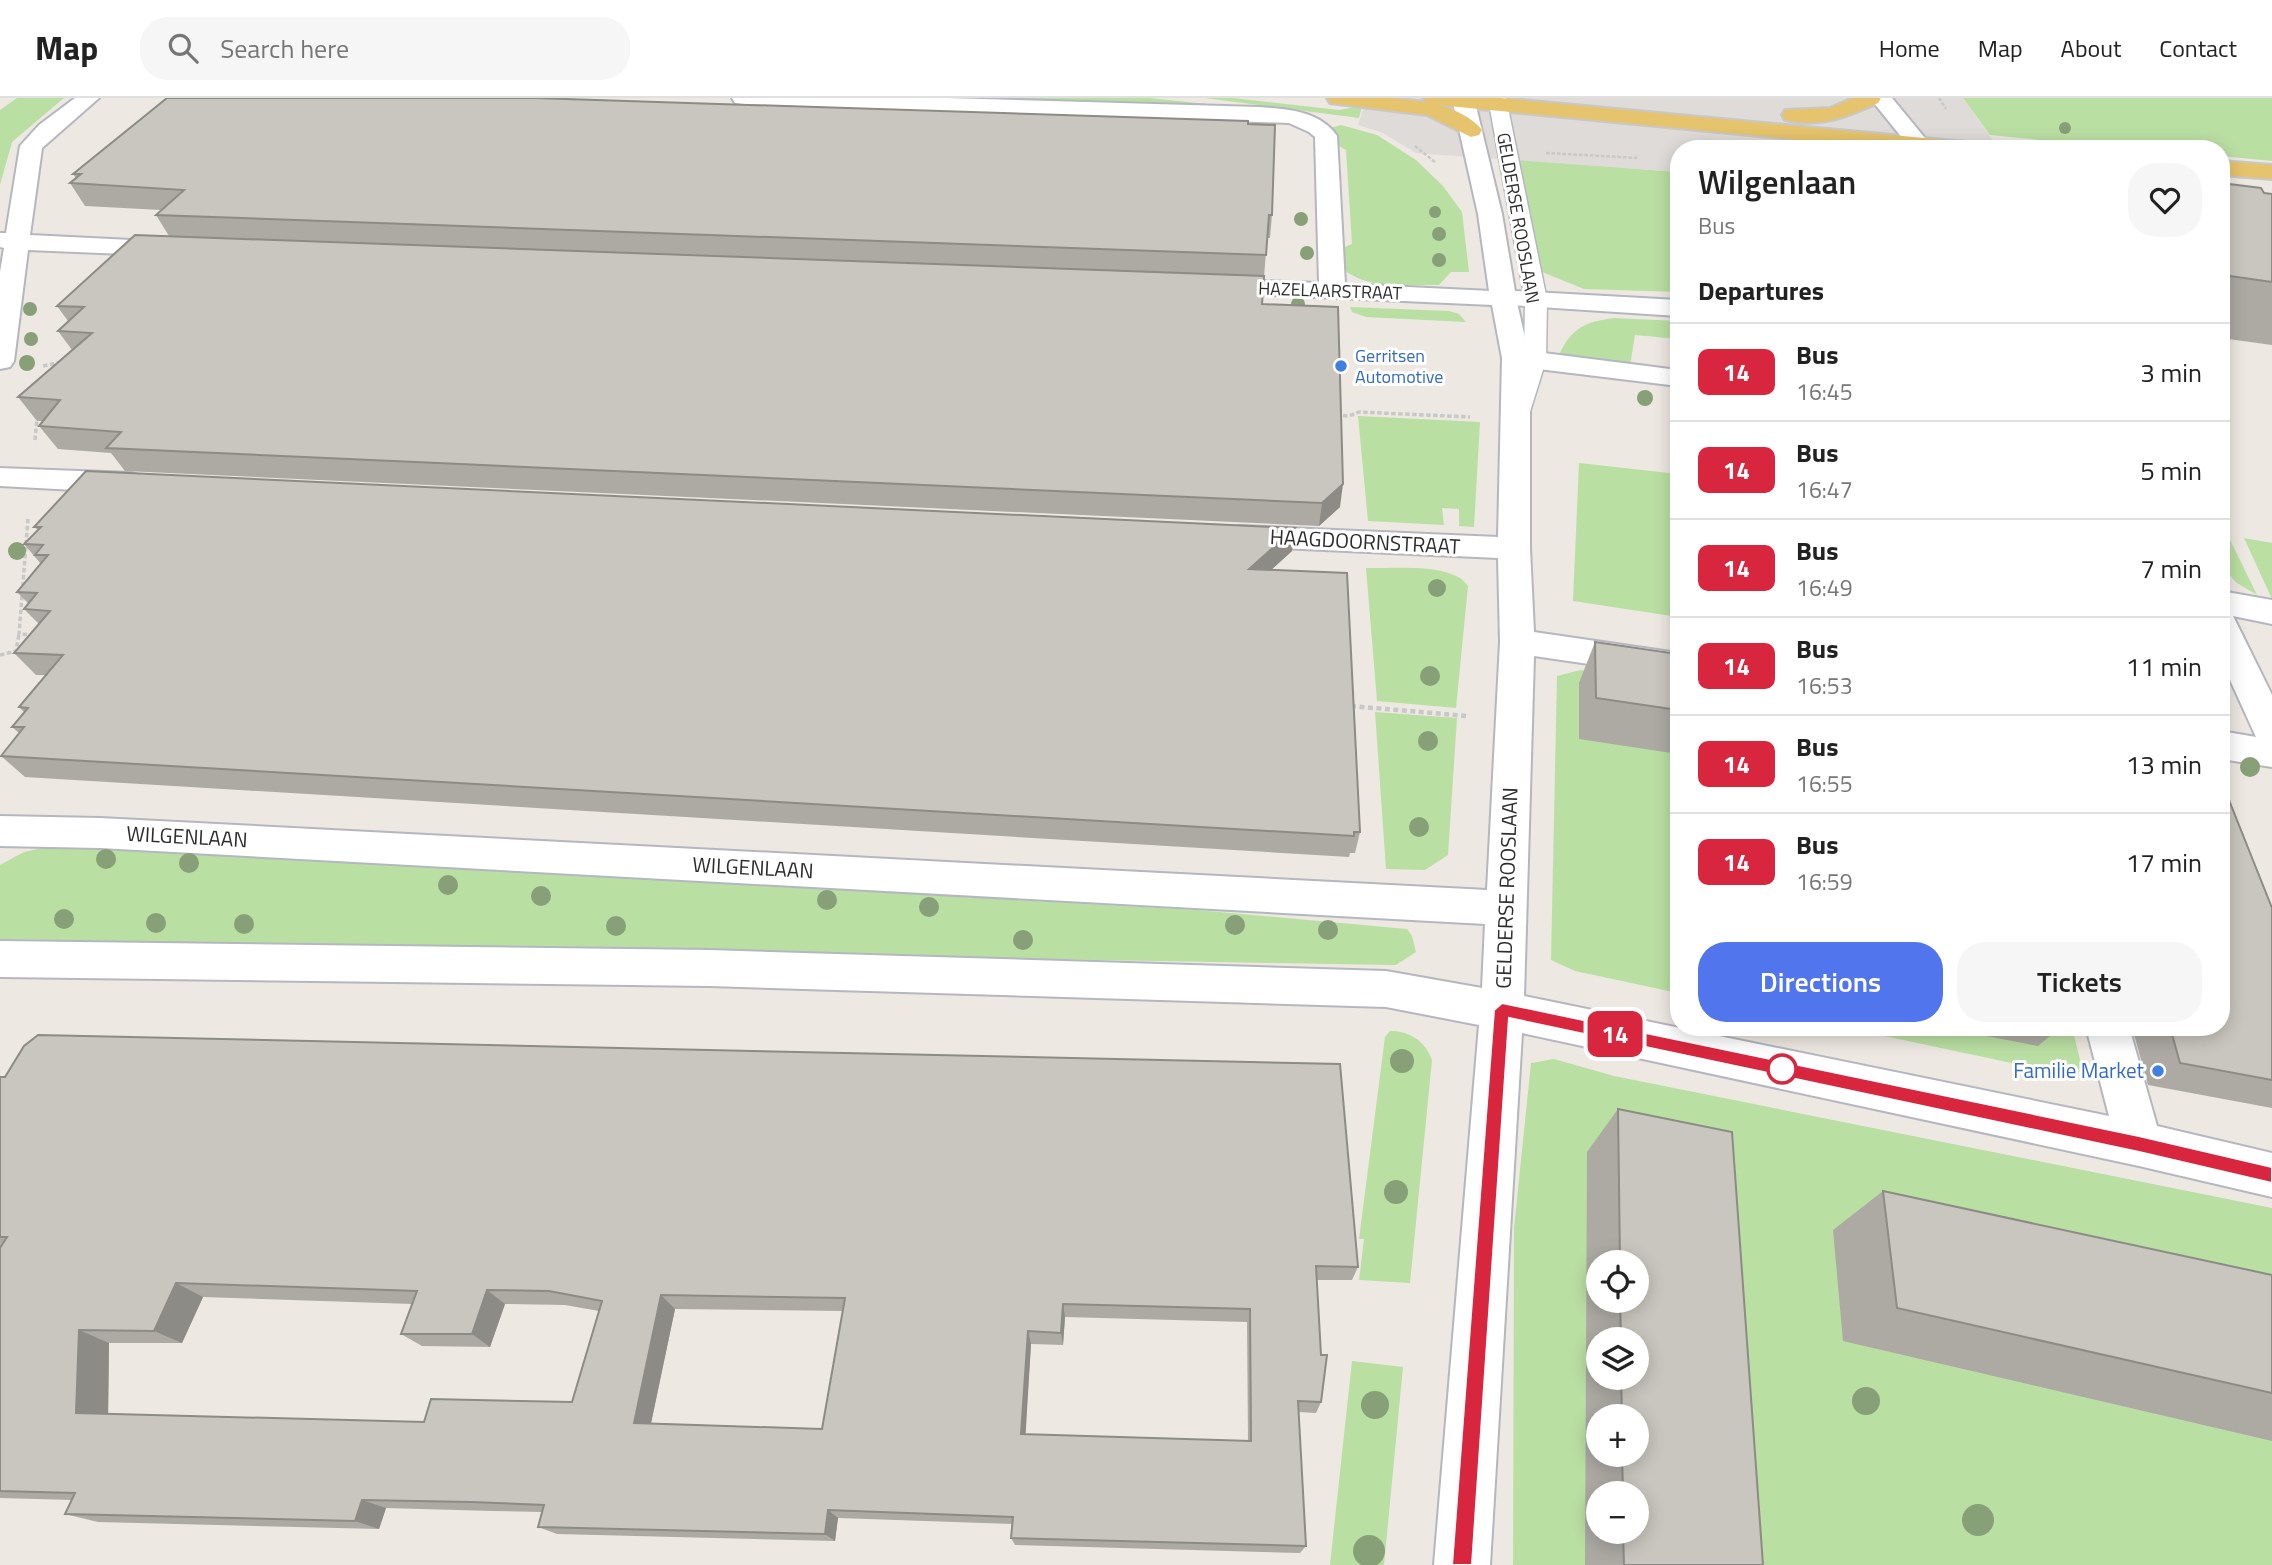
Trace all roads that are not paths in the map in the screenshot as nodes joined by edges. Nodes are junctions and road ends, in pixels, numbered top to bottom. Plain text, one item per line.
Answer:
1 (88, 98) edge
2 (743, 98) edge
3 (1338, 98) edge
4 (1434, 98) edge
5 (1613, 98) edge
6 (1870, 98) edge
7 (1881, 98) edge
8 (1464, 99) edge
9 (1497, 101) edge
10 (1471, 130) junction
11 (1857, 140) edge
12 (1916, 140) edge
13 (2230, 169) edge
14 (2272, 172) edge
15 (9, 242) edge
16 (192, 250) edge
17 (1180, 286) edge
18 (1332, 290) junction
19 (1503, 298) junction
20 (1535, 300) junction
21 (1670, 308) edge
22 (1526, 359) junction
23 (0, 360) edge
24 (1670, 377) edge
25 (0, 477) edge
26 (163, 485) edge
27 (1210, 534) edge
28 (1514, 548) junction
29 (2230, 604) edge
30 (2272, 612) edge
31 (1517, 642) junction
32 (2230, 643) edge
33 (1670, 664) edge
34 (2272, 732) edge
35 (2230, 746) edge
36 (2272, 753) edge
37 (0, 831) edge
38 (1506, 908) junction
39 (0, 959) edge
40 (1502, 1010) junction
41 (2109, 1036) edge
42 (2139, 1144) junction
43 (2272, 1175) edge
44 (1462, 1565) edge

1 - 15 street
2 - 18 street
3 - 10 main road
4 - 8 main road
5 - 6 main road
7 - 12 street
8 - 9 main road
8 - 10 street, GELDERSE ROOSLAAN
9 - 11 main road
9 - 20 lane, GELDERSE ROOSLAAN
10 - 19 street, GELDERSE ROOSLAAN
13 - 14 main road
15 - 16 street
15 - 23 street
17 - 18 street, HAZELAARSTRAAT
18 - 19 street, HAZELAARSTRAAT
19 - 20 street, HAZELAARSTRAAT
19 - 22 street, GELDERSE ROOSLAAN
20 - 21 street, HAZELAARSTRAAT
20 - 22 lane, GELDERSE ROOSLAAN
22 - 24 street
22 - 28 street, GELDERSE ROOSLAAN
25 - 26 street
27 - 28 street, HAAGDOORNSTRAAT
28 - 31 street, GELDERSE ROOSLAAN
29 - 30 street
31 - 33 street
31 - 38 street, GELDERSE ROOSLAAN
32 - 34 street
35 - 36 street
37 - 38 street, WILGENLAAN
38 - 40 street, GELDERSE ROOSLAAN
39 - 40 street
40 - 42 street
40 - 44 street, GELDERSE ROOSLAAN
41 - 42 street
42 - 43 street

